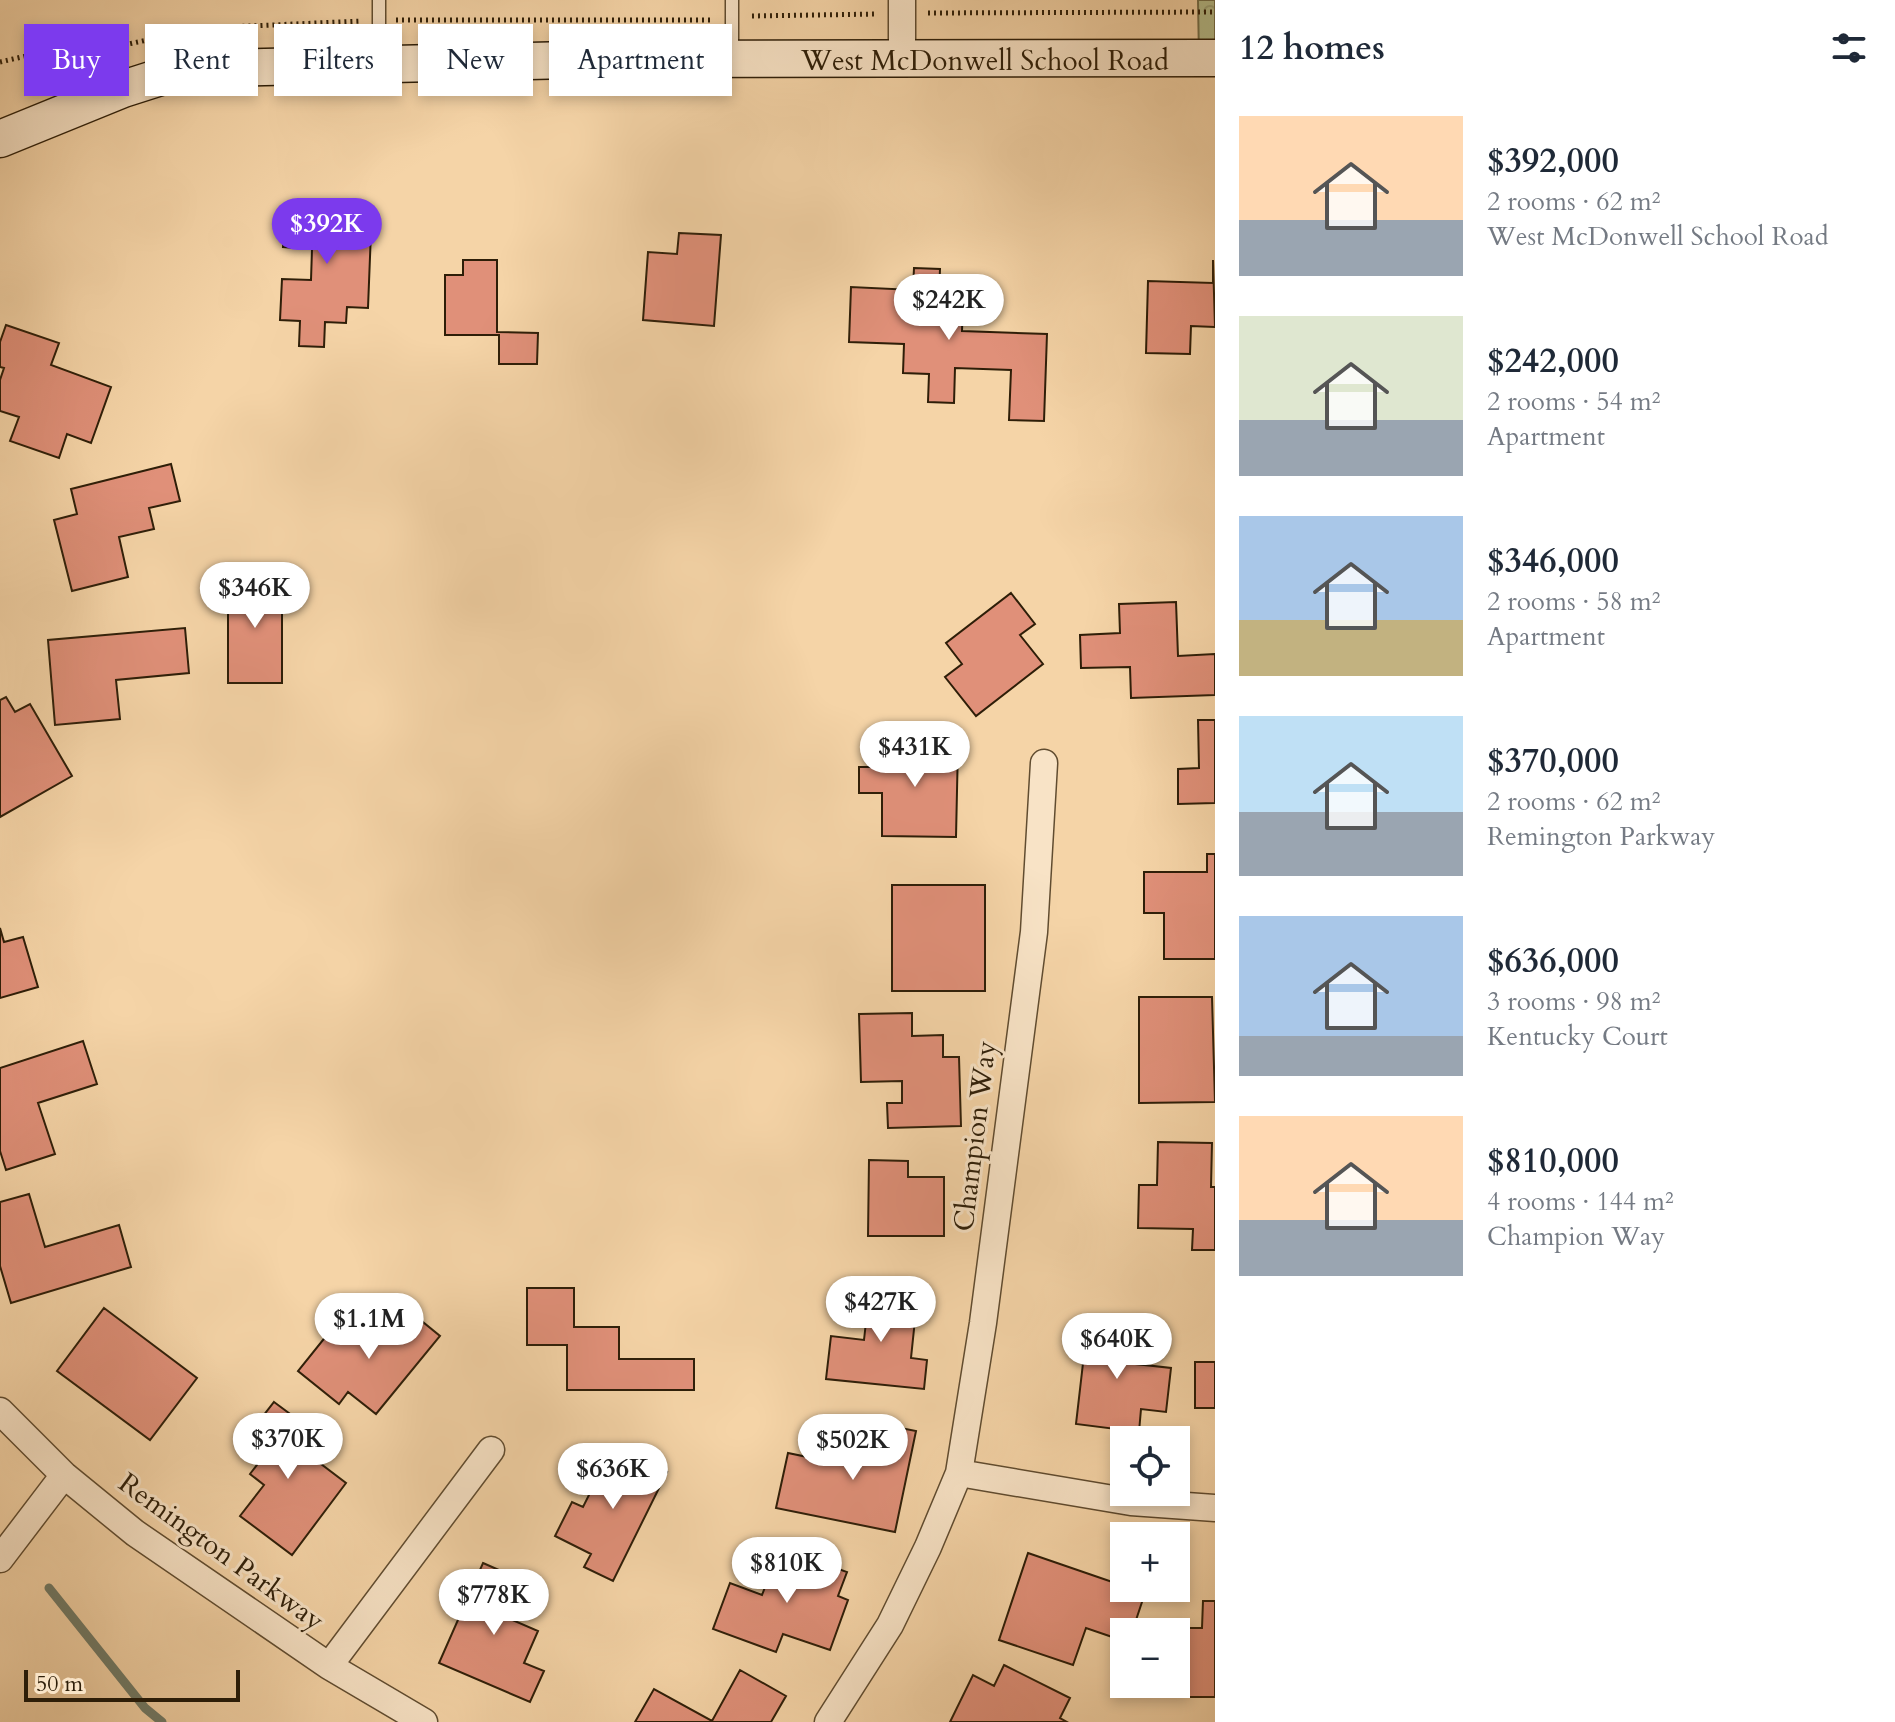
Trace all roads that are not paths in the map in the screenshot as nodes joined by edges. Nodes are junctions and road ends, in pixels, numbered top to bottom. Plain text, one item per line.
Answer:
1 (379, 0) edge
2 (732, 0) edge
3 (902, 0) edge
4 (379, 24) edge
5 (732, 24) edge
6 (1215, 58) edge
7 (732, 60) edge
8 (902, 60) junction
9 (549, 61) edge
10 (402, 64) edge
11 (274, 67) edge
12 (0, 139) edge
13 (1044, 763) dead end
14 (0, 1411) edge
15 (491, 1450) dead end
16 (959, 1473) junction
17 (64, 1475) junction
18 (1215, 1508) edge
19 (0, 1559) edge
20 (329, 1666) junction
21 (424, 1722) edge
22 (828, 1722) edge

1 - 4 lane
2 - 5 lane
3 - 8 street
6 - 8 main road, West McDonwell School Road
7 - 8 main road, West McDonwell School Road
9 - 10 main road, West McDonwell School Road
11 - 12 main road, West McDonwell School Road
13 - 16 street, Champion Way
14 - 17 street, Remington Parkway
15 - 20 street
16 - 18 street
16 - 22 street, Champion Way
17 - 19 street
17 - 20 street, Remington Parkway
20 - 21 street, Remington Parkway

